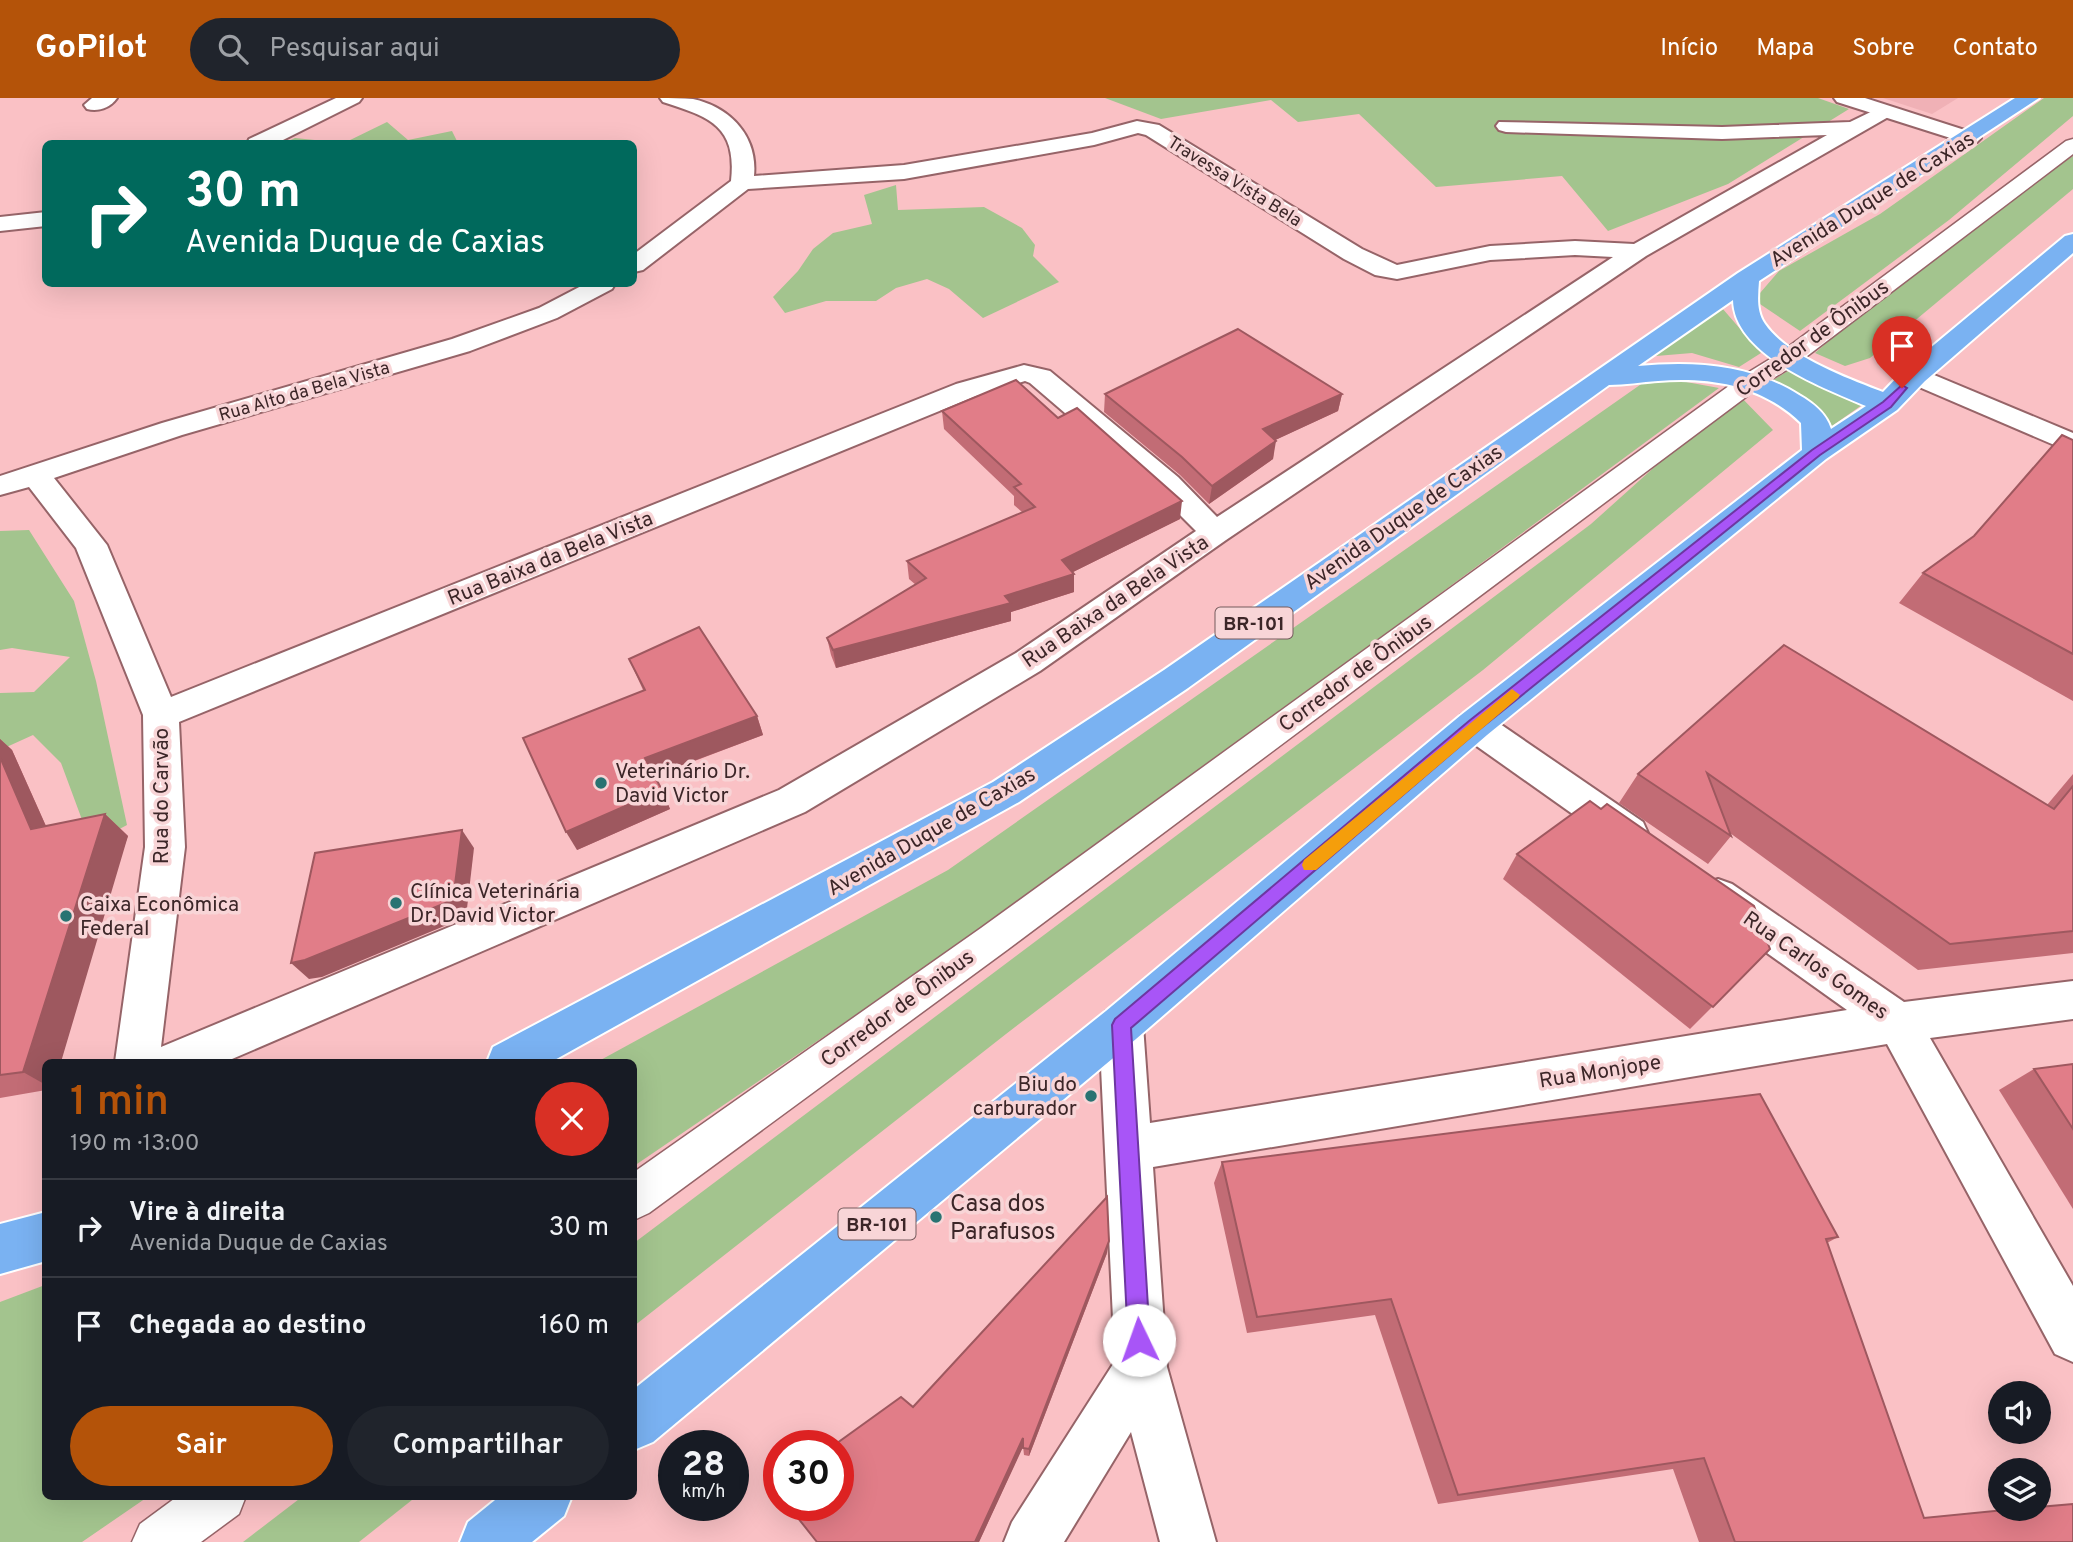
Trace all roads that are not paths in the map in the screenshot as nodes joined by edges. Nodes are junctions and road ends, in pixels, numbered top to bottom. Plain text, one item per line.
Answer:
1 (352, 98) edge
2 (670, 98) edge
3 (2029, 98) edge
4 (1855, 100) edge
5 (1882, 112) junction
6 (1506, 126) dead end
7 (1854, 128) junction
8 (1970, 138) junction
9 (265, 140) edge
10 (2073, 145) edge
11 (742, 183) junction
12 (42, 219) edge
13 (0, 224) edge
14 (2073, 241) edge
15 (1638, 251) junction
16 (637, 263) edge
17 (1747, 278) junction
18 (597, 287) edge
19 (1789, 358) junction
20 (1915, 376) junction
21 (1599, 379) junction
22 (1753, 380) junction
23 (1887, 404) junction
24 (2073, 444) edge
25 (1816, 453) junction
26 (36, 476) junction
27 (0, 486) edge
28 (1215, 533) junction
29 (161, 715) junction
30 (1474, 725) junction
31 (1658, 853) edge
32 (1692, 877) edge
33 (2073, 1000) edge
34 (1898, 1022) junction
35 (1121, 1025) junction
36 (137, 1059) edge
37 (183, 1059) edge
38 (515, 1059) edge
39 (1127, 1149) junction
40 (637, 1196) edge
41 (42, 1237) edge
42 (0, 1249) edge
43 (2073, 1336) edge
44 (1141, 1367) junction
45 (637, 1421) edge
46 (216, 1500) edge
47 (539, 1500) edge
48 (158, 1542) edge
49 (488, 1542) edge
50 (1032, 1542) edge
51 (1188, 1542) edge

1 - 9 street
2 - 11 street
3 - 8 highway, Avenida Duque de Caxias / BR-101
4 - 5 street
5 - 7 street
5 - 8 street
6 - 7 street
7 - 15 street
8 - 17 highway, Avenida Duque de Caxias / BR-101
10 - 19 lane, Corredor de Ônibus
11 - 15 street, Travessa Vista Bela
11 - 16 street
12 - 13 street
14 - 20 highway, BR-101
15 - 28 street
17 - 19 highway
17 - 21 highway, Avenida Duque de Caxias / BR-101
18 - 26 street, Rua Alto da Bela Vista
19 - 22 lane, Corredor de Ônibus
19 - 23 highway
20 - 23 highway, BR-101
20 - 24 street
21 - 22 highway
21 - 38 highway, Avenida Duque de Caxias / BR-101
22 - 25 highway
22 - 40 lane, Corredor de Ônibus
23 - 25 highway, BR-101
25 - 30 highway, BR-101
26 - 27 street, Rua Alto da Bela Vista
26 - 29 street, Rua do Carvão
28 - 29 street, Rua Baixa da Bela Vista
28 - 37 street, Rua Baixa da Bela Vista
29 - 36 street, Rua do Carvão
30 - 31 street
30 - 35 highway, BR-101
32 - 34 street, Rua Carlos Gomes
33 - 34 street, Rua Monjope
34 - 39 street, Rua Monjope
34 - 43 street, Rua Carlos Gomes
35 - 39 street
35 - 45 highway, BR-101
39 - 44 street
41 - 42 highway
44 - 50 street
44 - 51 street
46 - 48 lane
47 - 49 highway

